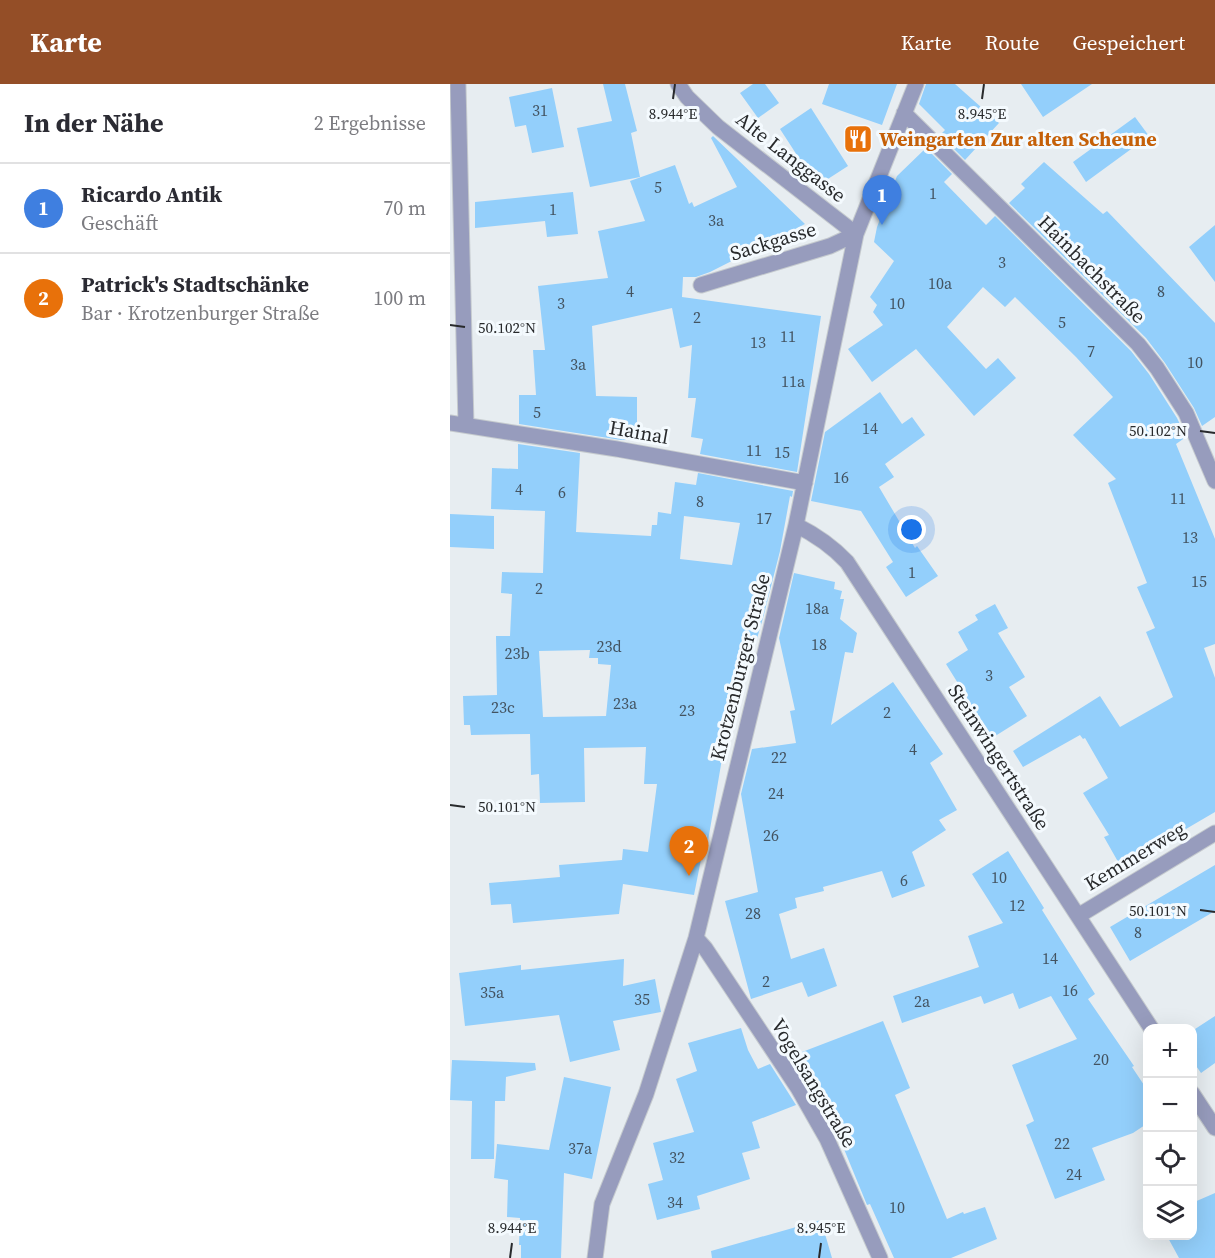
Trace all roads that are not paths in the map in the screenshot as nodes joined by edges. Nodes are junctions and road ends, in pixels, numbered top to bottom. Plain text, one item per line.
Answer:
1 (678, 84) edge
2 (916, 84) edge
3 (460, 85) edge
4 (904, 113) junction
5 (856, 234) junction
6 (701, 285) dead end
7 (450, 423) edge
8 (466, 425) junction
9 (1215, 482) edge
10 (805, 483) junction
11 (796, 525) junction
12 (1215, 833) edge
13 (1078, 916) junction
14 (696, 938) junction
15 (1148, 1024) edge
16 (1197, 1101) edge
17 (1215, 1128) edge
18 (595, 1258) edge
19 (880, 1258) edge

1 - 5 street, Alte Langgasse
2 - 4 street, Krotzenburger Straße
3 - 8 street
4 - 5 street, Krotzenburger Straße
4 - 9 street, Hainbachstraße
5 - 6 street, Sackgasse
5 - 10 street, Krotzenburger Straße
7 - 8 street, Hainal
8 - 10 street, Hainal
10 - 11 street, Krotzenburger Straße
11 - 13 street, Steinwingertstraße
11 - 14 street, Krotzenburger Straße
12 - 13 street, Kemmerweg
13 - 15 street, Steinwingertstraße
14 - 18 street, Krotzenburger Straße
14 - 19 street, Vogelsangstraße
16 - 17 street

